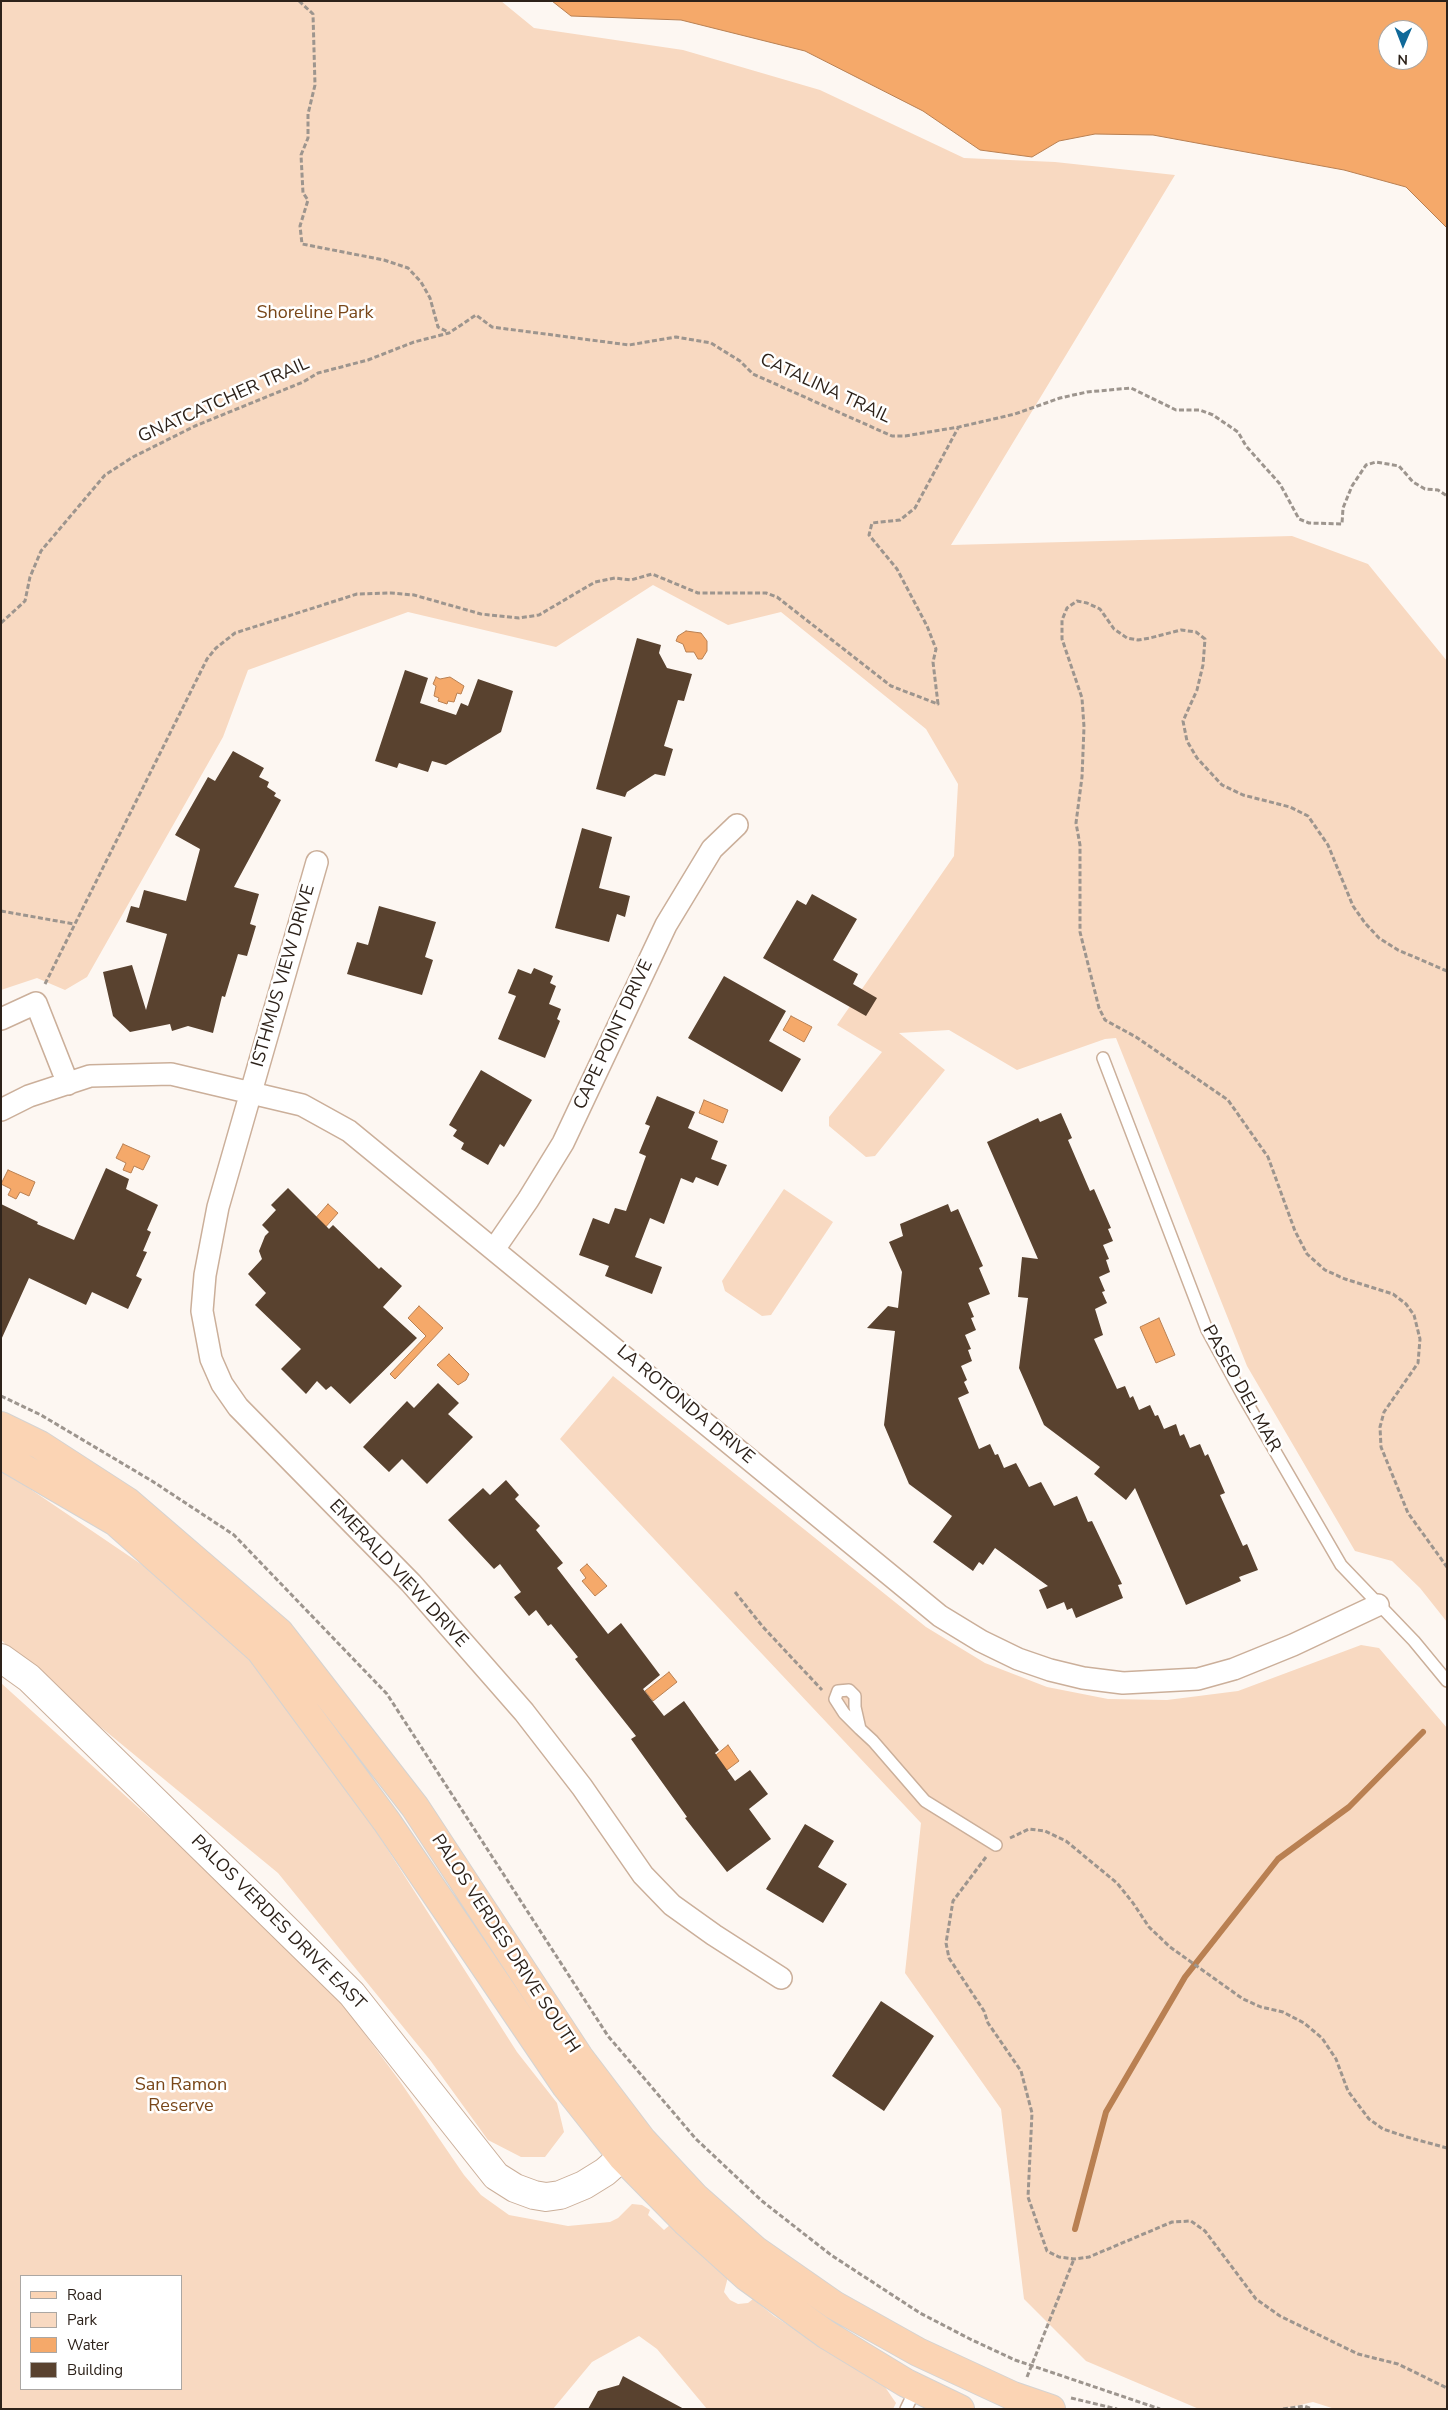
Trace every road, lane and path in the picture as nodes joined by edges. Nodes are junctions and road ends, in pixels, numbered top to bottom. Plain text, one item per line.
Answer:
1 (299, 1) edge
2 (448, 333) junction
3 (959, 427) junction
4 (1447, 496) edge
5 (1, 623) edge
6 (737, 825) dead end
7 (317, 862) dead end
8 (1, 910) edge
9 (74, 924) junction
10 (1447, 971) edge
11 (36, 1003) junction
12 (1, 1018) edge
13 (1103, 1058) dead end
14 (68, 1084) junction
15 (251, 1091) junction
16 (1, 1110) edge
17 (495, 1248) junction
18 (1, 1396) edge
19 (47, 1418) junction
20 (1, 1426) edge
21 (67, 1438) dead end
22 (1, 1455) edge
23 (1447, 1568) edge
24 (735, 1592) dead end
25 (1378, 1605) junction
26 (1, 1658) edge
27 (1447, 1681) edge
28 (835, 1699) junction
29 (860, 1729) junction
30 (996, 1845) junction
31 (781, 1978) dead end
32 (1447, 2148) edge
33 (633, 2149) junction
34 (1074, 2259) junction
35 (1032, 2365) junction
36 (1029, 2372) dead end
37 (1447, 2388) edge
38 (911, 2398) edge
39 (1058, 2403) edge
40 (1304, 2406) junction
41 (960, 2409) edge
42 (1117, 2409) edge
43 (1160, 2409) edge
44 (1284, 2409) edge
45 (1299, 2409) edge
46 (1312, 2409) edge

1 - 2 path
2 - 3 path, CATALINA TRAIL
2 - 5 path, GNATCATCHER TRAIL
3 - 4 path, CATALINA TRAIL
3 - 9 path
6 - 17 street, CAPE POINT DRIVE
7 - 15 street, ISTHMUS VIEW DRIVE
8 - 9 path
9 - 11 path
10 - 23 path
11 - 12 street
11 - 14 street
13 - 25 lane, PASEO DEL MAR
14 - 15 street, LA ROTONDA DRIVE
14 - 16 street, LA ROTONDA DRIVE
15 - 17 street, LA ROTONDA DRIVE
15 - 31 street, EMERALD VIEW DRIVE
17 - 25 street, LA ROTONDA DRIVE
18 - 19 path
19 - 21 path
19 - 35 path
20 - 33 main road, PALOS VERDES DRIVE SOUTH
22 - 33 main road, PALOS VERDES DRIVE SOUTH
24 - 28 path
25 - 27 lane, PASEO DEL MAR
26 - 33 street, PALOS VERDES DRIVE EAST
28 - 29 lane
28 - 29 lane
29 - 30 lane
30 - 32 path
30 - 34 path
33 - 38 main road, PALOS VERDES DRIVE SOUTH
33 - 39 main road, PALOS VERDES DRIVE SOUTH
34 - 35 path
34 - 37 path
35 - 36 path
35 - 43 path
38 - 41 main road, PALOS VERDES DRIVE SOUTH
39 - 42 path
40 - 44 path
40 - 45 path
40 - 46 path

